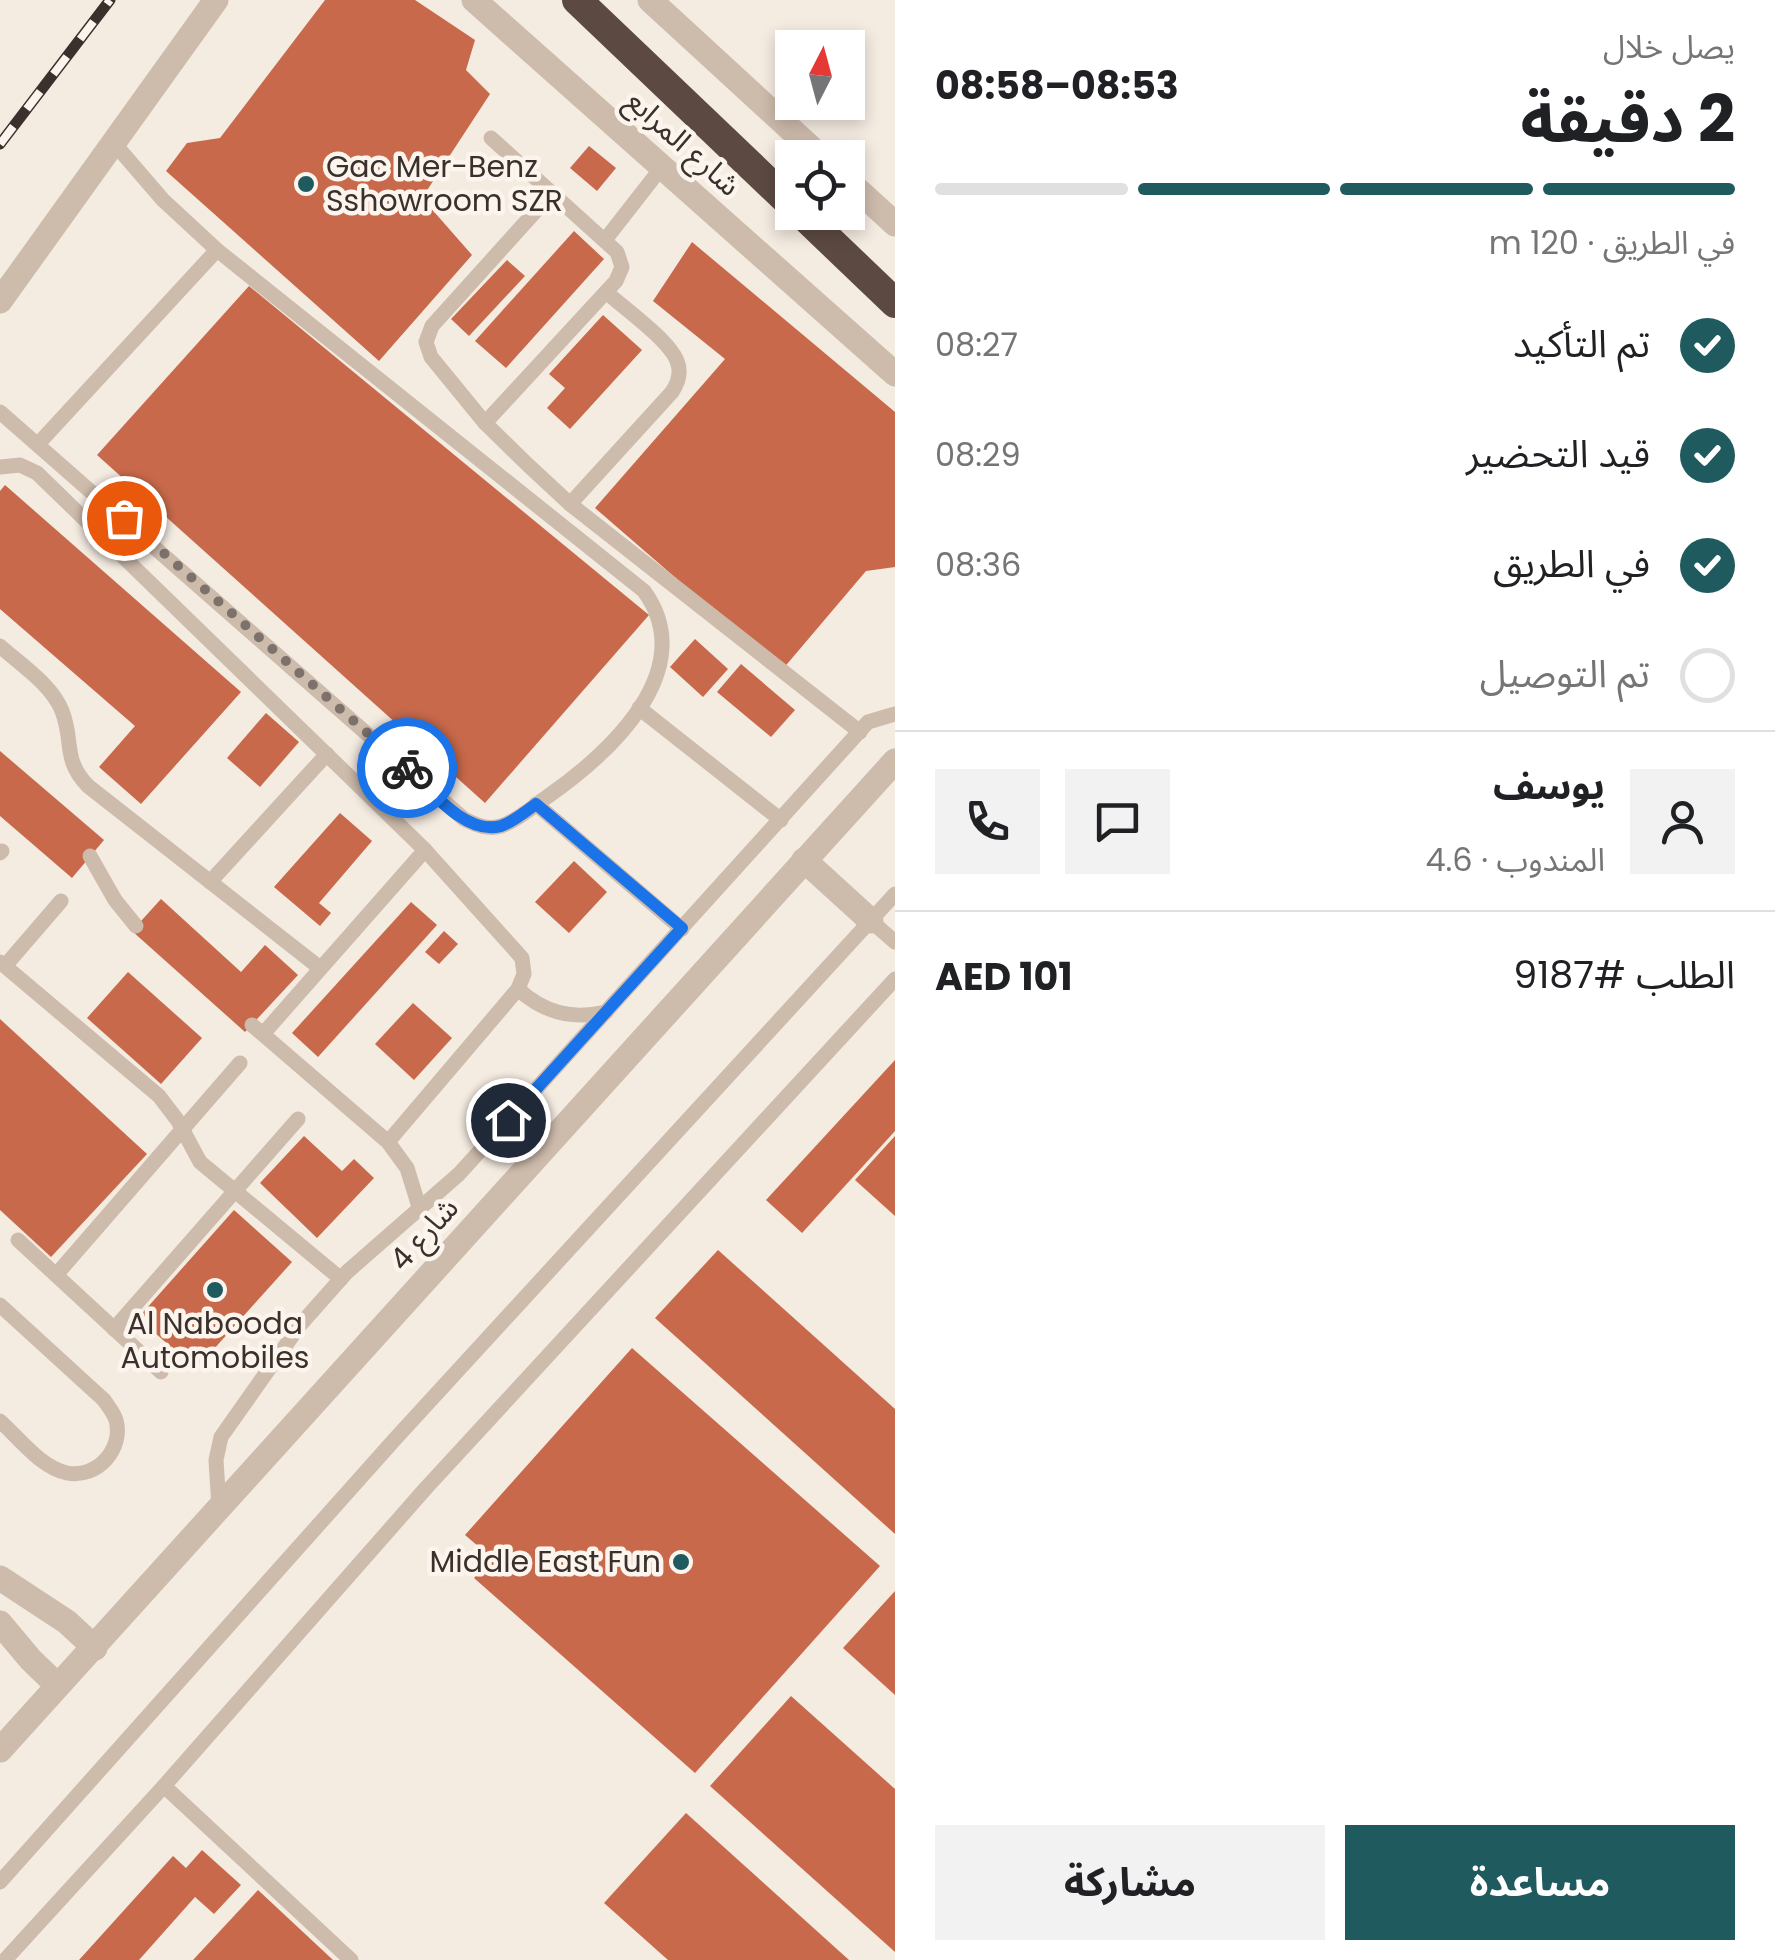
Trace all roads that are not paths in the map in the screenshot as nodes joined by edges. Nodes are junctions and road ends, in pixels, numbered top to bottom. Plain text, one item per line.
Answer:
1 (216, 0) edge
2 (474, 0) edge
3 (577, 0) edge
4 (650, 0) edge
5 (492, 138) dead end
6 (802, 140) edge
7 (113, 142) junction
8 (662, 167) junction
9 (775, 189) edge
10 (552, 193) junction
11 (865, 197) edge
12 (895, 224) edge
13 (819, 230) edge
14 (605, 240) junction
15 (218, 250) junction
16 (606, 292) junction
17 (0, 300) edge
18 (895, 302) edge
19 (895, 374) edge
20 (0, 412) edge
21 (485, 422) junction
22 (40, 443) junction
23 (0, 467) edge
24 (570, 504) junction
25 (0, 646) edge
26 (639, 708) junction
27 (895, 714) edge
28 (860, 732) junction
29 (327, 754) junction
30 (895, 761) edge
31 (536, 804) junction
32 (781, 820) junction
33 (425, 850) junction
34 (90, 856) dead end
35 (804, 860) junction
36 (210, 882) junction
37 (895, 894) edge
38 (61, 901) dead end
39 (871, 921) junction
40 (136, 926) dead end
41 (682, 928) junction
42 (895, 942) edge
43 (2, 964) edge
44 (320, 968) junction
45 (895, 979) edge
46 (518, 989) junction
47 (606, 1012) junction
48 (240, 1063) dead end
49 (298, 1120) dead end
50 (182, 1128) junction
51 (388, 1142) junction
52 (234, 1191) junction
53 (420, 1210) junction
54 (18, 1240) dead end
55 (56, 1275) junction
56 (341, 1279) junction
57 (0, 1305) edge
58 (114, 1328) junction
59 (162, 1372) dead end
60 (0, 1421) edge
61 (219, 1511) junction
62 (0, 1578) edge
63 (0, 1623) edge
64 (95, 1648) junction
65 (57, 1685) junction
66 (0, 1750) edge
67 (164, 1786) junction
68 (0, 1882) edge
69 (5, 1960) edge
70 (352, 1960) edge

1 - 7 street
2 - 8 street, شارع المرابع
3 - 9 highway
4 - 6 street
5 - 10 lane
7 - 15 lane
7 - 17 street
8 - 14 lane
8 - 19 street, شارع المرابع
10 - 14 lane
10 - 21 lane
11 - 12 street
13 - 18 highway
14 - 16 lane
15 - 22 lane
15 - 26 lane
16 - 21 lane
16 - 24 lane
20 - 22 lane
21 - 24 lane
22 - 31 lane
23 - 29 lane
24 - 28 lane
25 - 36 lane
26 - 31 lane
26 - 32 lane
27 - 28 lane
28 - 32 lane
29 - 33 lane
29 - 36 lane
30 - 35 street, شارع 4
31 - 41 lane
32 - 41 lane
33 - 44 lane
33 - 46 lane
34 - 40 lane
35 - 39 street
35 - 61 street, شارع 4
36 - 44 lane
37 - 39 lane
38 - 43 lane
39 - 42 lane
39 - 68 lane
41 - 47 lane
43 - 50 lane
44 - 51 lane
45 - 67 lane
46 - 47 lane
46 - 51 lane
47 - 53 lane
48 - 50 lane
49 - 52 lane
50 - 52 lane
50 - 55 lane
51 - 53 lane
52 - 56 lane
52 - 58 lane
53 - 56 lane
54 - 55 lane
55 - 58 lane
56 - 61 lane
57 - 60 lane
58 - 59 lane
61 - 64 street, شارع 4
62 - 64 street
63 - 65 street
64 - 65 street, شارع 4
65 - 66 street, شارع 4
67 - 69 lane
67 - 70 lane

